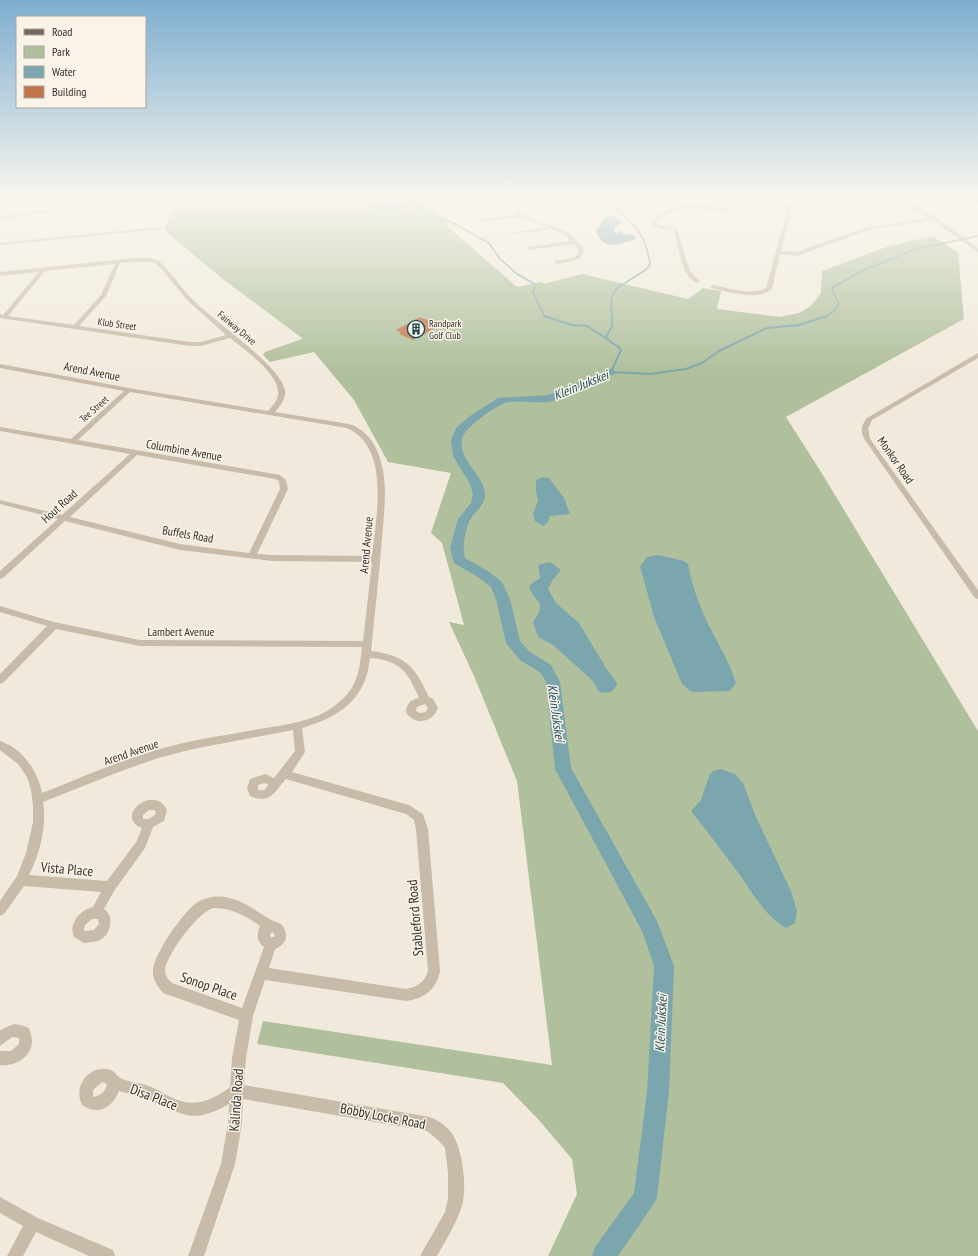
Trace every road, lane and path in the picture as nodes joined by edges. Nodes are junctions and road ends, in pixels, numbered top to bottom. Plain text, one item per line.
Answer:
1 (580, 255) edge
2 (683, 255) edge
3 (777, 255) edge
4 (118, 262) junction
5 (557, 262) dead end
6 (43, 270) junction
7 (0, 274) edge
8 (697, 281) dead end
9 (713, 287) dead end
10 (3, 316) edge
11 (75, 327) junction
12 (230, 336) junction
13 (978, 355) edge
14 (0, 366) edge
15 (129, 390) junction
16 (270, 413) junction
17 (0, 429) edge
18 (72, 442) junction
19 (135, 453) junction
20 (0, 502) edge
21 (63, 518) junction
22 (252, 556) junction
23 (377, 559) junction
24 (0, 576) edge
25 (978, 596) edge
26 (0, 609) edge
27 (54, 625) junction
28 (366, 644) junction
29 (366, 654) junction
30 (0, 680) edge
31 (425, 700) dead end
32 (297, 726) junction
33 (0, 745) edge
34 (284, 774) junction
35 (274, 785) dead end
36 (38, 799) junction
37 (149, 824) dead end
38 (21, 880) junction
39 (110, 887) junction
40 (0, 910) edge
41 (96, 913) dead end
42 (271, 944) joint
43 (261, 973) junction
44 (246, 1016) junction
45 (0, 1039) edge
46 (0, 1058) edge
47 (114, 1083) dead end
48 (237, 1091) junction
49 (0, 1204) edge
50 (32, 1222) junction
51 (15, 1256) edge
52 (107, 1256) edge
53 (196, 1256) edge
54 (428, 1256) edge

1 - 5 street
2 - 8 street
3 - 9 street
4 - 6 street
4 - 11 street
4 - 12 street, Fairway Drive
6 - 7 street
6 - 10 street
10 - 11 street, Klub Street
11 - 12 street, Klub Street
12 - 16 street, Fairway Drive
13 - 25 street, Monkor Road
14 - 15 street, Arend Avenue
15 - 16 street, Arend Avenue
15 - 18 street, Tee Street
16 - 23 street, Arend Avenue
17 - 18 street, Columbine Avenue
18 - 19 street, Columbine Avenue
19 - 21 street, Hout Road
19 - 22 street, Columbine Avenue
20 - 21 street, Buffels Road
21 - 22 street, Buffels Road
21 - 24 street, Hout Road
22 - 23 street, Buffels Road
23 - 28 street, Arend Avenue
26 - 27 street, Lambert Avenue
27 - 28 street, Lambert Avenue
27 - 30 street
28 - 29 street, Arend Avenue
29 - 31 street
29 - 32 street, Arend Avenue
32 - 34 street
32 - 36 street, Arend Avenue
33 - 36 street
34 - 35 street
34 - 43 street, Stableford Road
36 - 38 street
37 - 39 street
38 - 39 street, Vista Place
38 - 40 street
39 - 41 street
42 - 43 street, Kalinda Road
42 - 44 street, Sonop Place
43 - 44 street, Kalinda Road
44 - 48 street, Kalinda Road
45 - 46 street
47 - 48 street, Disa Place
48 - 53 street, Kalinda Road
48 - 54 street, Bobby Locke Road
49 - 50 street
50 - 51 street
50 - 52 street

